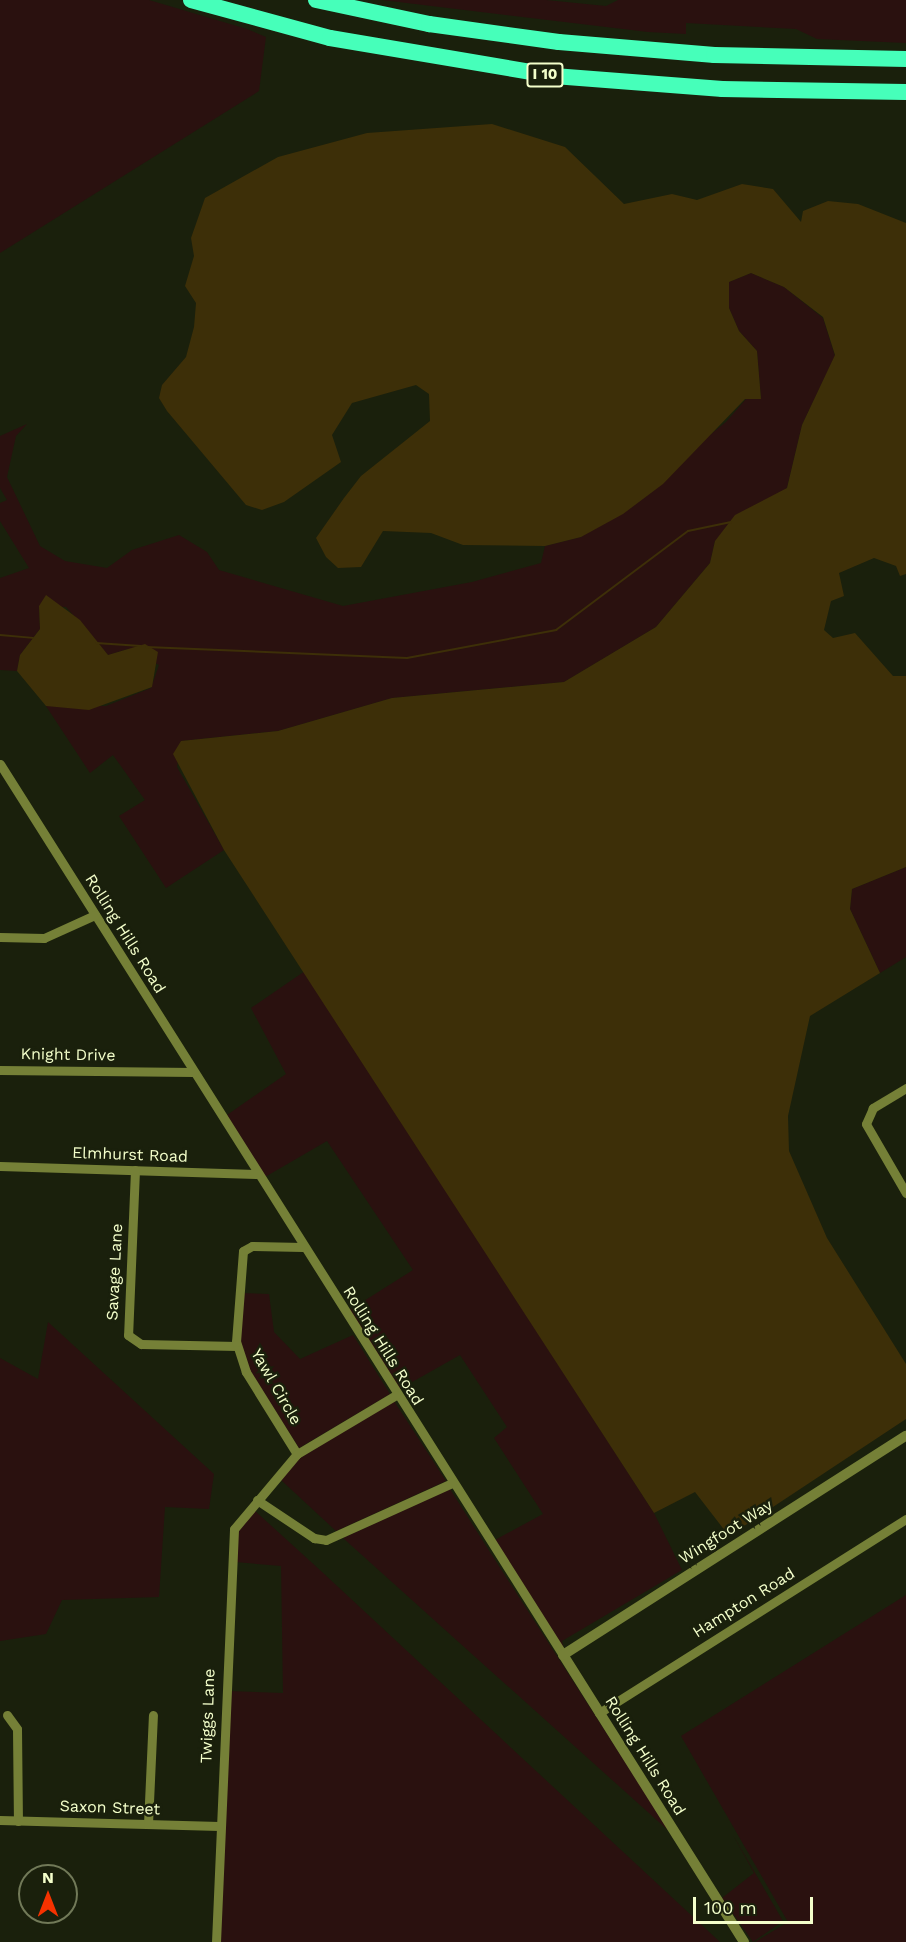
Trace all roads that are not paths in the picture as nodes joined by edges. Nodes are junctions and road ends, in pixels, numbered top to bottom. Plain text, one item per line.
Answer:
1 (191, 0) edge
2 (316, 0) edge
3 (906, 59) edge
4 (906, 92) edge
5 (0, 764) edge
6 (95, 915) junction
7 (0, 937) edge
8 (0, 1070) edge
9 (194, 1072) junction
10 (906, 1088) edge
11 (0, 1166) edge
12 (135, 1170) junction
13 (258, 1174) junction
14 (906, 1193) edge
15 (303, 1247) junction
16 (237, 1346) junction
17 (396, 1395) junction
18 (906, 1436) edge
19 (297, 1454) junction
20 (452, 1483) junction
21 (257, 1500) junction
22 (906, 1519) edge
23 (563, 1655) junction
24 (599, 1713) junction
25 (7, 1715) dead end
26 (153, 1715) dead end
27 (0, 1820) edge
28 (18, 1821) junction
29 (148, 1824) junction
30 (219, 1826) junction
31 (216, 1942) edge
32 (744, 1942) edge

1 - 4 highway, I 10
2 - 3 highway, I 10
5 - 6 street, Rolling Hills Road
6 - 7 street
6 - 9 street, Rolling Hills Road
8 - 9 street, Knight Drive
9 - 13 street, Rolling Hills Road
10 - 14 street
11 - 12 street, Elmhurst Road
12 - 13 street, Elmhurst Road
12 - 16 street, Savage Lane
13 - 15 street, Rolling Hills Road
15 - 16 street, Yawl Circle
15 - 17 street, Rolling Hills Road
16 - 19 street, Yawl Circle
17 - 19 street
17 - 20 street, Rolling Hills Road
18 - 23 street, Wingfoot Way
19 - 21 street
20 - 21 street
20 - 23 street, Rolling Hills Road
21 - 30 street, Twiggs Lane
22 - 24 street, Hampton Road
23 - 24 street, Rolling Hills Road
24 - 32 street, Rolling Hills Road
25 - 28 street
26 - 29 street
27 - 28 street, Saxon Street
28 - 29 street, Saxon Street
29 - 30 street, Saxon Street
30 - 31 street, Twiggs Lane

